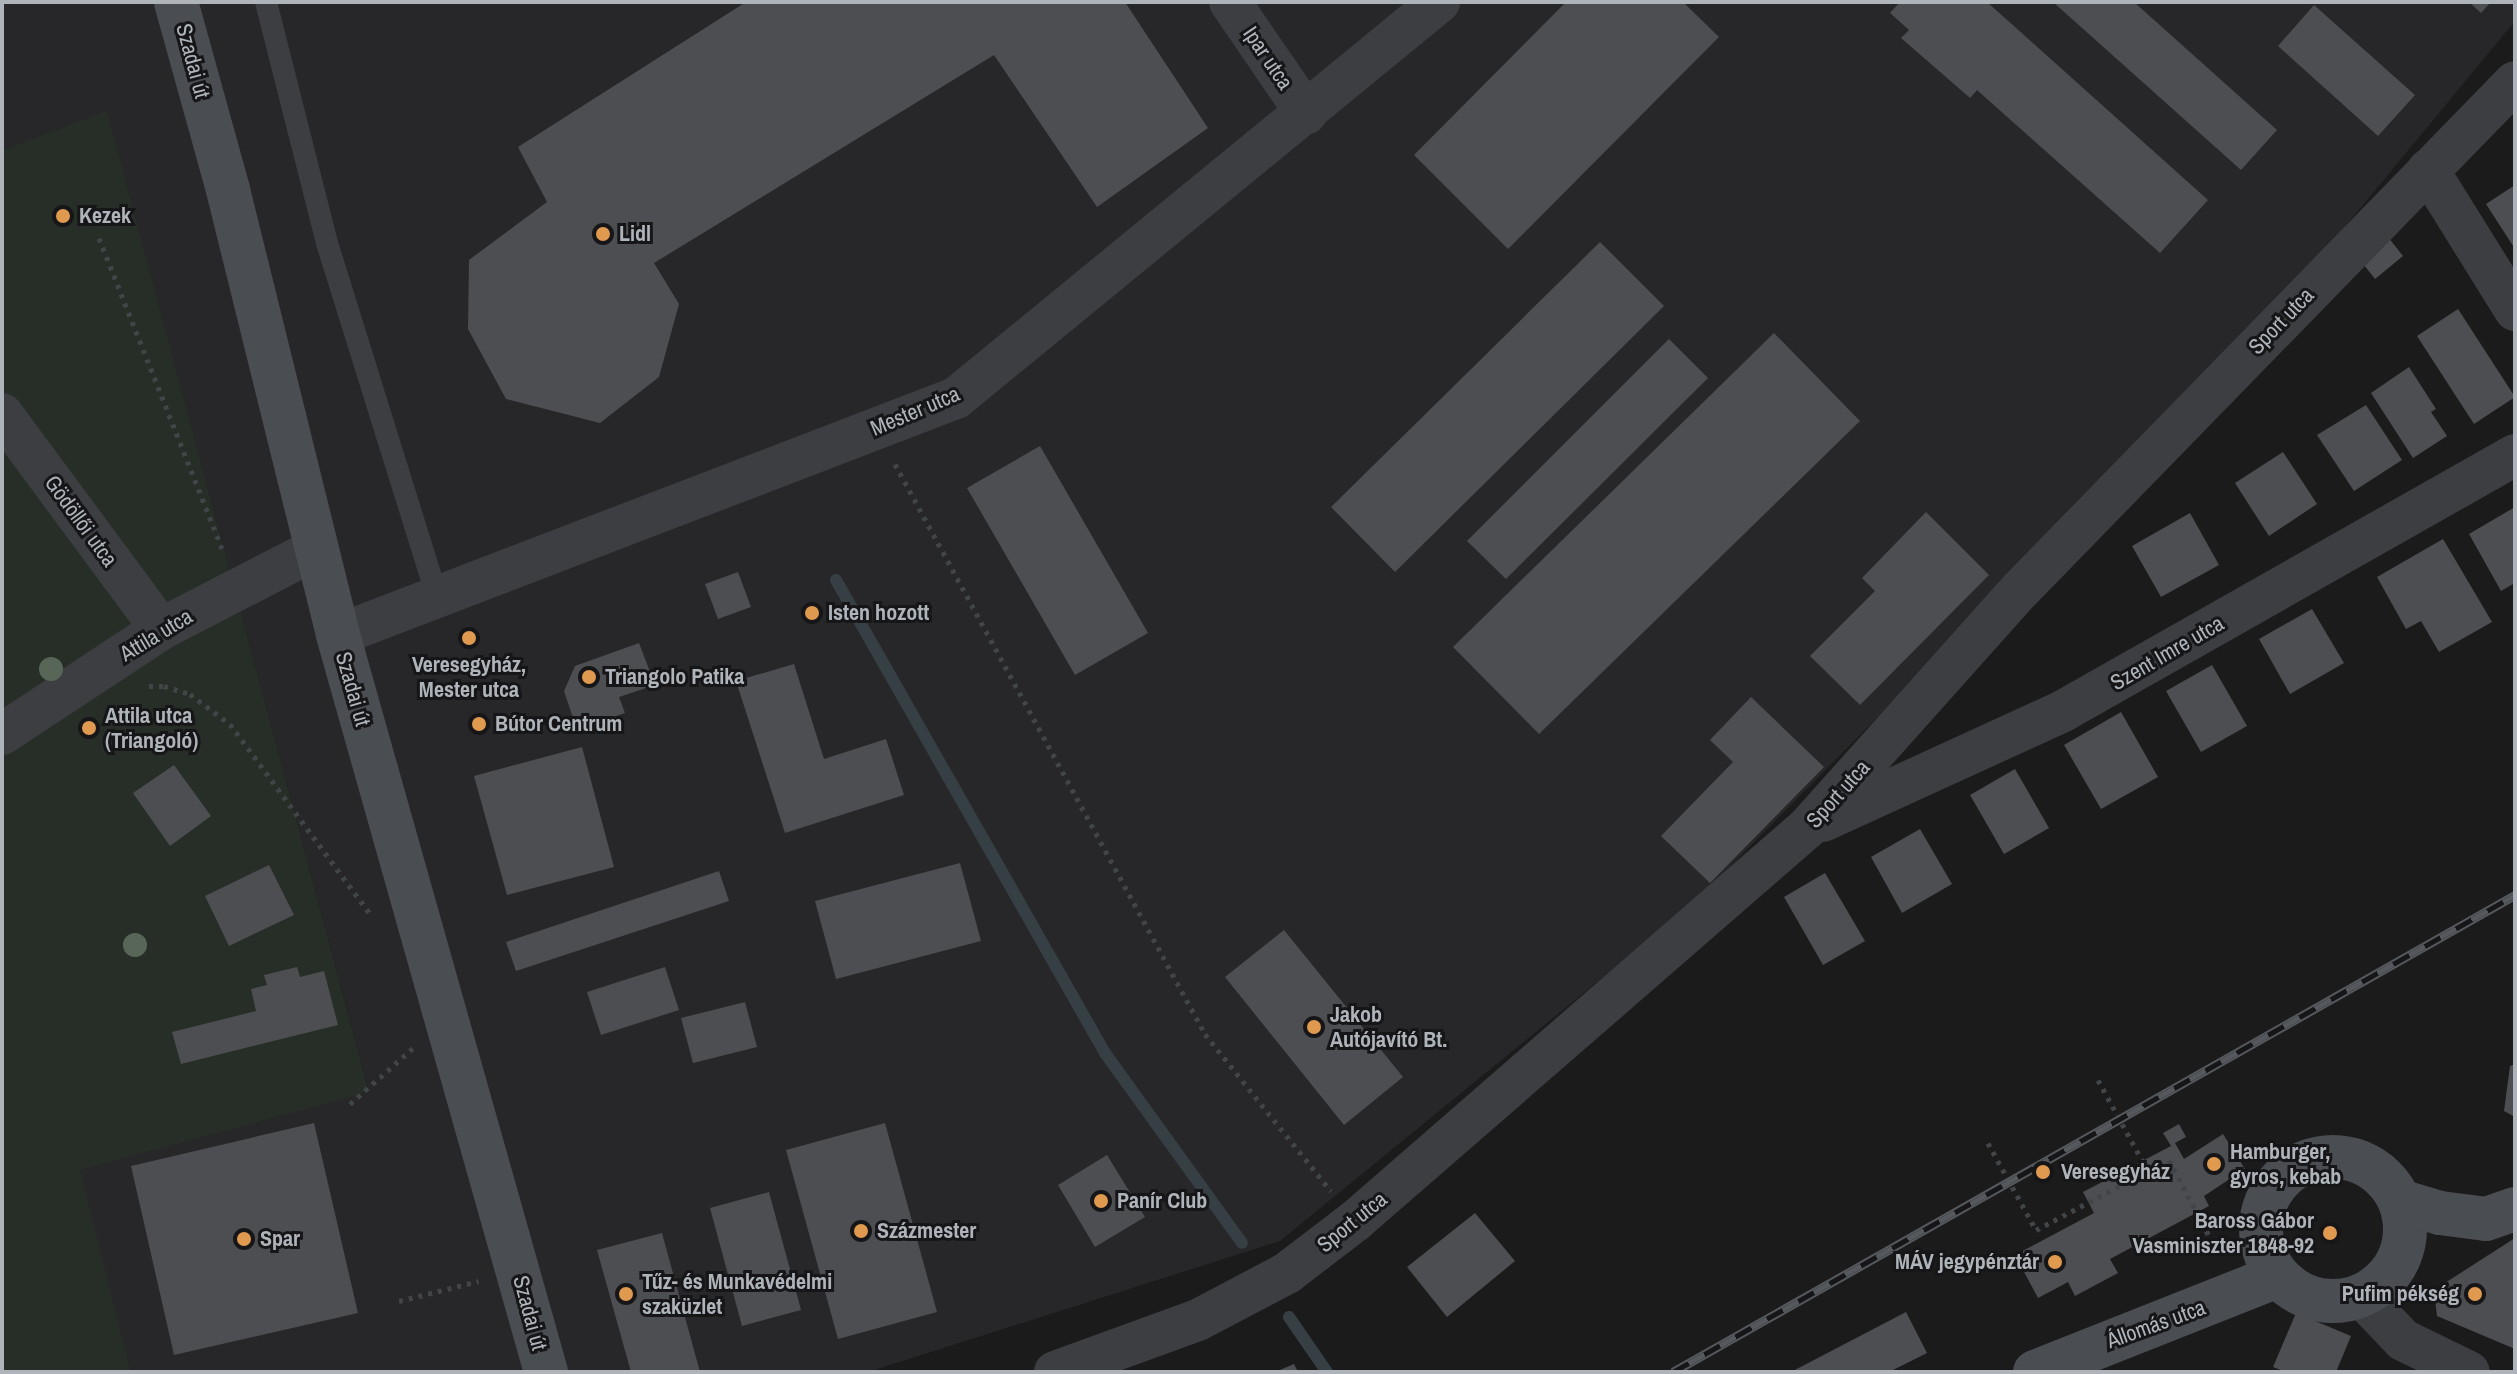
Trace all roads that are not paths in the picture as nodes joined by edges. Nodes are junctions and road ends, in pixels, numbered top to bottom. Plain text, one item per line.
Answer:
1 (176, 2) edge
2 (266, 2) edge
3 (1230, 2) edge
4 (1439, 2) edge
5 (2515, 82) edge
6 (1306, 113) junction
7 (2428, 170) junction
8 (2515, 310) edge
9 (2, 414) edge
10 (2515, 455) edge
11 (316, 549) junction
12 (437, 597) junction
13 (161, 629) junction
14 (338, 635) junction
15 (2, 734) edge
16 (1807, 828) junction
17 (2400, 1201) junction
18 (2515, 1209) edge
19 (2277, 1276) junction
20 (2361, 1296) junction
21 (546, 1372) edge
22 (1055, 1372) edge
23 (2035, 1372) edge
24 (2469, 1372) edge

1 - 11 main road, Szadai út
2 - 12 lane
3 - 6 street, Ipar utca
4 - 6 street, Mester utca
5 - 7 street, Sport utca
6 - 12 street, Mester utca
7 - 8 street
7 - 16 street, Sport utca
9 - 13 street, Gödöllői utca
10 - 16 street, Szent Imre utca
11 - 13 street, Attila utca
11 - 14 main road, Szadai út
12 - 14 street, Mester utca
13 - 15 street, Attila utca
14 - 21 main road, Szadai út
16 - 22 street, Sport utca
17 - 18 main road
17 - 19 main road
17 - 20 main road
19 - 20 main road
19 - 23 main road, Állomás utca
20 - 24 street

